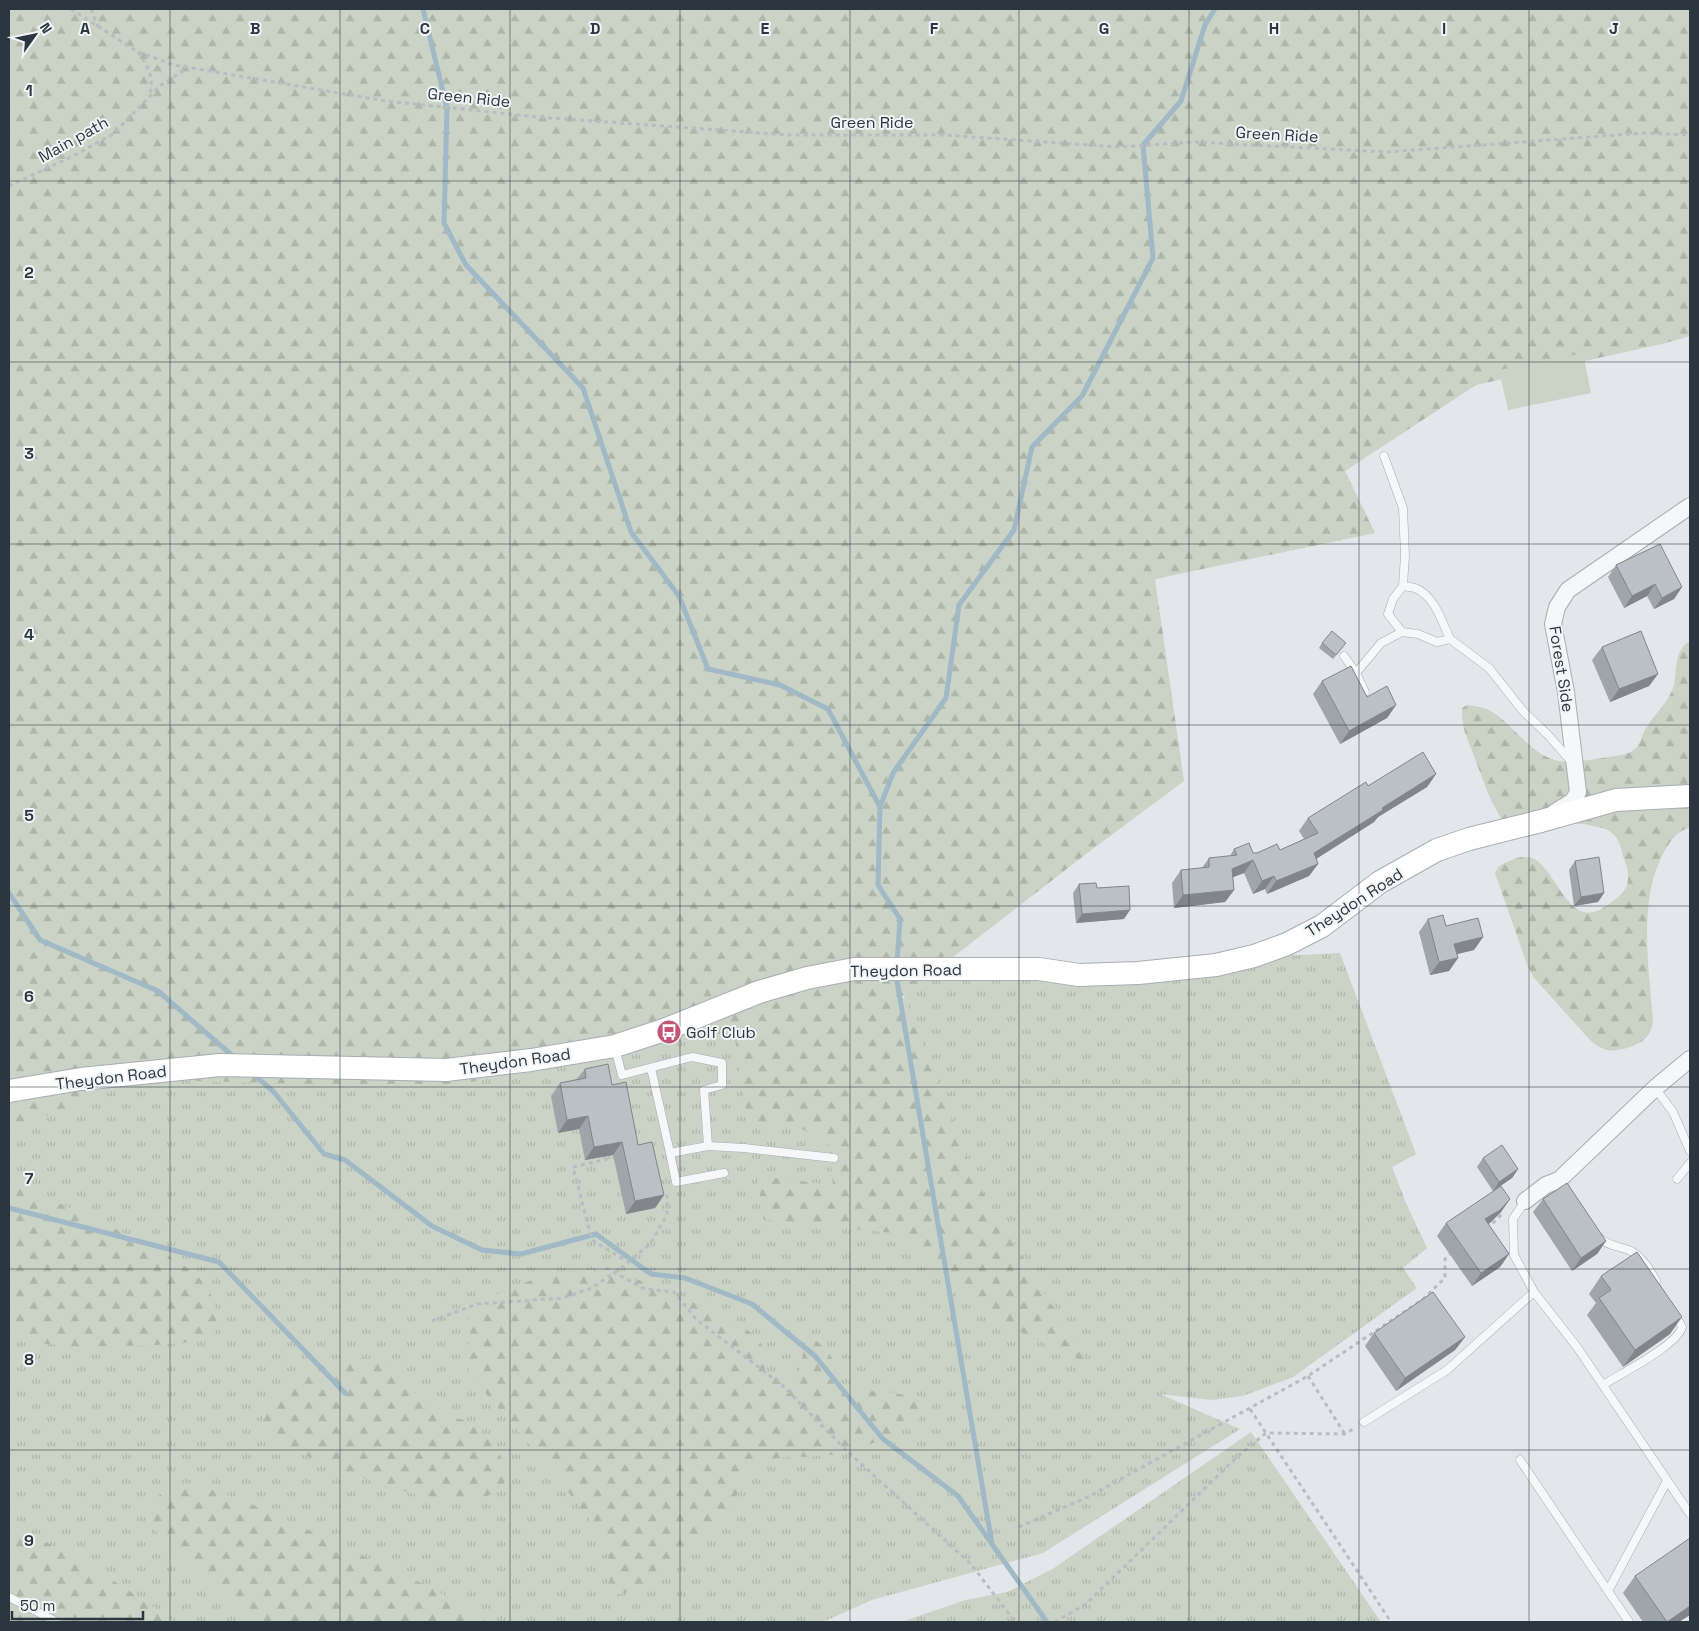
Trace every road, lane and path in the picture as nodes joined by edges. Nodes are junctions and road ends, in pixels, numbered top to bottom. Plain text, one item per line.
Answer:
1 (71, 9) edge
2 (91, 9) edge
3 (98, 27) junction
4 (138, 52) junction
5 (189, 68) junction
6 (150, 96) junction
7 (1690, 135) edge
8 (9, 186) edge
9 (1384, 456) dead end
10 (1690, 506) edge
11 (1403, 586) junction
12 (1402, 632) junction
13 (1450, 639) junction
14 (1344, 656) dead end
15 (1356, 673) junction
16 (1365, 692) edge
17 (1575, 766) junction
18 (1690, 796) edge
19 (1541, 821) junction
20 (615, 1046) junction
21 (1690, 1059) edge
22 (651, 1068) junction
23 (1655, 1088) junction
24 (9, 1091) edge
25 (708, 1146) junction
26 (1690, 1151) edge
27 (670, 1153) junction
28 (620, 1156) edge
29 (834, 1158) dead end
30 (1690, 1163) edge
31 (724, 1173) dead end
32 (1677, 1179) dead end
33 (676, 1182) junction
34 (1525, 1201) joint
35 (1592, 1228) edge
36 (1450, 1254) dead end
37 (628, 1262) junction
38 (606, 1268) dead end
39 (614, 1272) junction
40 (1660, 1287) edge
41 (1534, 1292) junction
42 (1669, 1303) edge
43 (432, 1322) dead end
44 (1308, 1376) junction
45 (1603, 1385) junction
46 (1250, 1409) junction
47 (1364, 1422) joint
48 (1266, 1433) junction
49 (1345, 1434) junction
50 (1520, 1460) dead end
51 (1667, 1481) junction
52 (1690, 1514) edge
53 (1019, 1527) dead end
54 (1608, 1591) junction
55 (9, 1597) edge
56 (57, 1622) edge
57 (1015, 1622) edge
58 (1056, 1622) edge
59 (1391, 1622) edge
60 (1629, 1622) edge

1 - 3 path, Green Ride
2 - 3 path
3 - 4 path, Green Ride
4 - 5 path, Green Ride
4 - 6 path
5 - 6 path, Main path
5 - 7 path, Green Ride
6 - 8 path, Main path
9 - 11 lane
10 - 17 street, Forest Side
11 - 12 lane
11 - 13 lane
12 - 13 lane
12 - 15 lane
13 - 17 lane
14 - 15 lane
15 - 16 lane
17 - 19 street, Forest Side
18 - 19 street, Theydon Road
19 - 20 street, Theydon Road
20 - 22 lane
20 - 24 street, Theydon Road
21 - 23 street
22 - 25 lane
22 - 27 lane
23 - 26 lane
23 - 34 street
25 - 27 lane
25 - 29 lane
27 - 33 lane
28 - 37 path
30 - 32 lane
31 - 33 lane
33 - 37 path
34 - 41 lane
35 - 40 lane
36 - 44 path
37 - 39 path
38 - 39 path
39 - 43 path
39 - 57 path
41 - 45 lane
41 - 47 lane
42 - 45 lane
44 - 46 path
44 - 49 path
45 - 51 lane
46 - 48 path
46 - 53 path
47 - 49 path
48 - 49 path
48 - 58 path
48 - 59 path
50 - 54 lane
51 - 52 lane
51 - 54 lane
54 - 60 lane
55 - 56 lane

